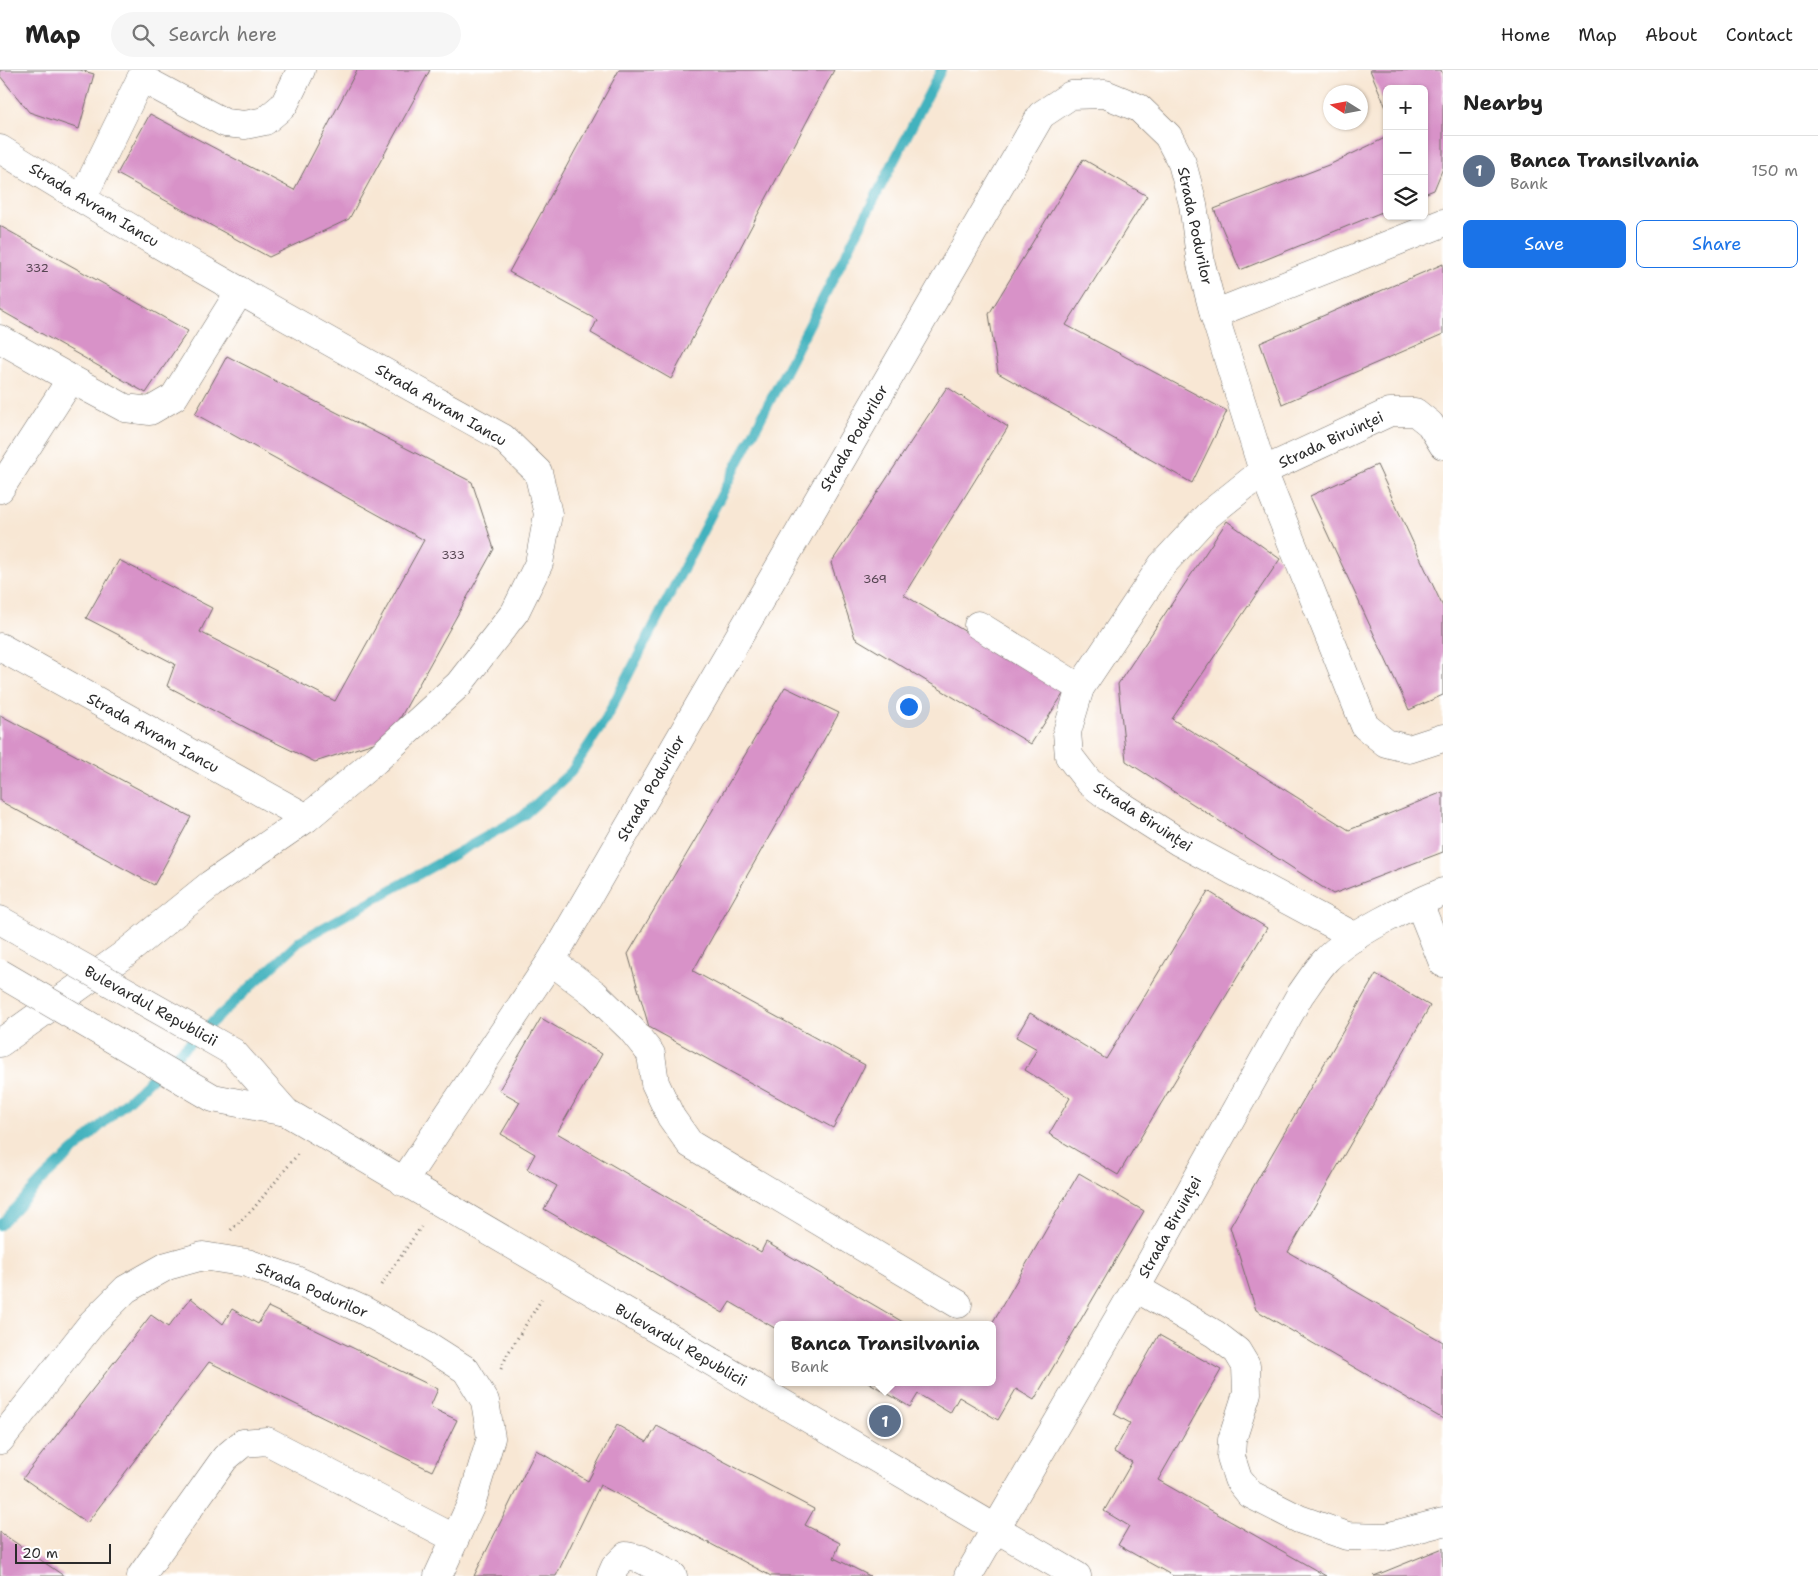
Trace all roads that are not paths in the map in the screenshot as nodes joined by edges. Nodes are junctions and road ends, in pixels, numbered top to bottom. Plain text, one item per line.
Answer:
1 (301, 70) edge
2 (143, 74) edge
3 (0, 149) edge
4 (82, 199) junction
5 (1443, 223) edge
6 (240, 291) junction
7 (1214, 314) junction
8 (0, 338) edge
9 (71, 379) junction
10 (1443, 445) edge
11 (1263, 471) junction
12 (0, 489) edge
13 (978, 625) dead end
14 (0, 647) edge
15 (1080, 688) junction
16 (1443, 738) edge
17 (307, 818) junction
18 (1431, 897) edge
19 (11, 927) edge
20 (1356, 937) junction
21 (551, 961) junction
22 (1443, 963) edge
23 (0, 973) edge
24 (6, 1039) edge
25 (286, 1112) junction
26 (404, 1182) junction
27 (1136, 1288) junction
28 (958, 1304) dead end
29 (0, 1440) edge
30 (1443, 1522) edge
31 (996, 1527) junction
32 (454, 1538) junction
33 (141, 1576) edge
34 (438, 1576) edge
35 (611, 1576) edge
36 (673, 1576) edge
37 (968, 1576) edge
38 (1076, 1576) edge

1 - 2 street
2 - 4 street
3 - 4 street, Strada Avram Iancu
4 - 6 street, Strada Avram Iancu
5 - 7 street
6 - 9 street
6 - 17 street, Strada Avram Iancu
7 - 11 street, Strada Podurilor
7 - 21 street, Strada Podurilor
8 - 9 street
9 - 12 street
10 - 11 street, Strada Biruinței
11 - 15 street, Strada Biruinței
11 - 16 street, Strada Biruinței
13 - 15 street
14 - 17 street, Strada Avram Iancu
15 - 20 street, Strada Biruinței
17 - 24 street, Strada Avram Iancu
18 - 20 street, Strada Biruinței
18 - 22 street
19 - 25 street, Bulevardul Republicii, bridge
20 - 27 street, Strada Biruinței
21 - 26 street, Strada Podurilor
21 - 28 street
23 - 25 street, Bulevardul Republicii, bridge
25 - 26 street, Bulevardul Republicii
26 - 31 street, Bulevardul Republicii
27 - 30 street
27 - 31 street, Strada Biruinței
29 - 32 street, Strada Podurilor
31 - 37 street, Strada Biruinței
31 - 38 street, Bulevardul Republicii
32 - 33 street
32 - 34 street, Strada Podurilor
35 - 36 street

